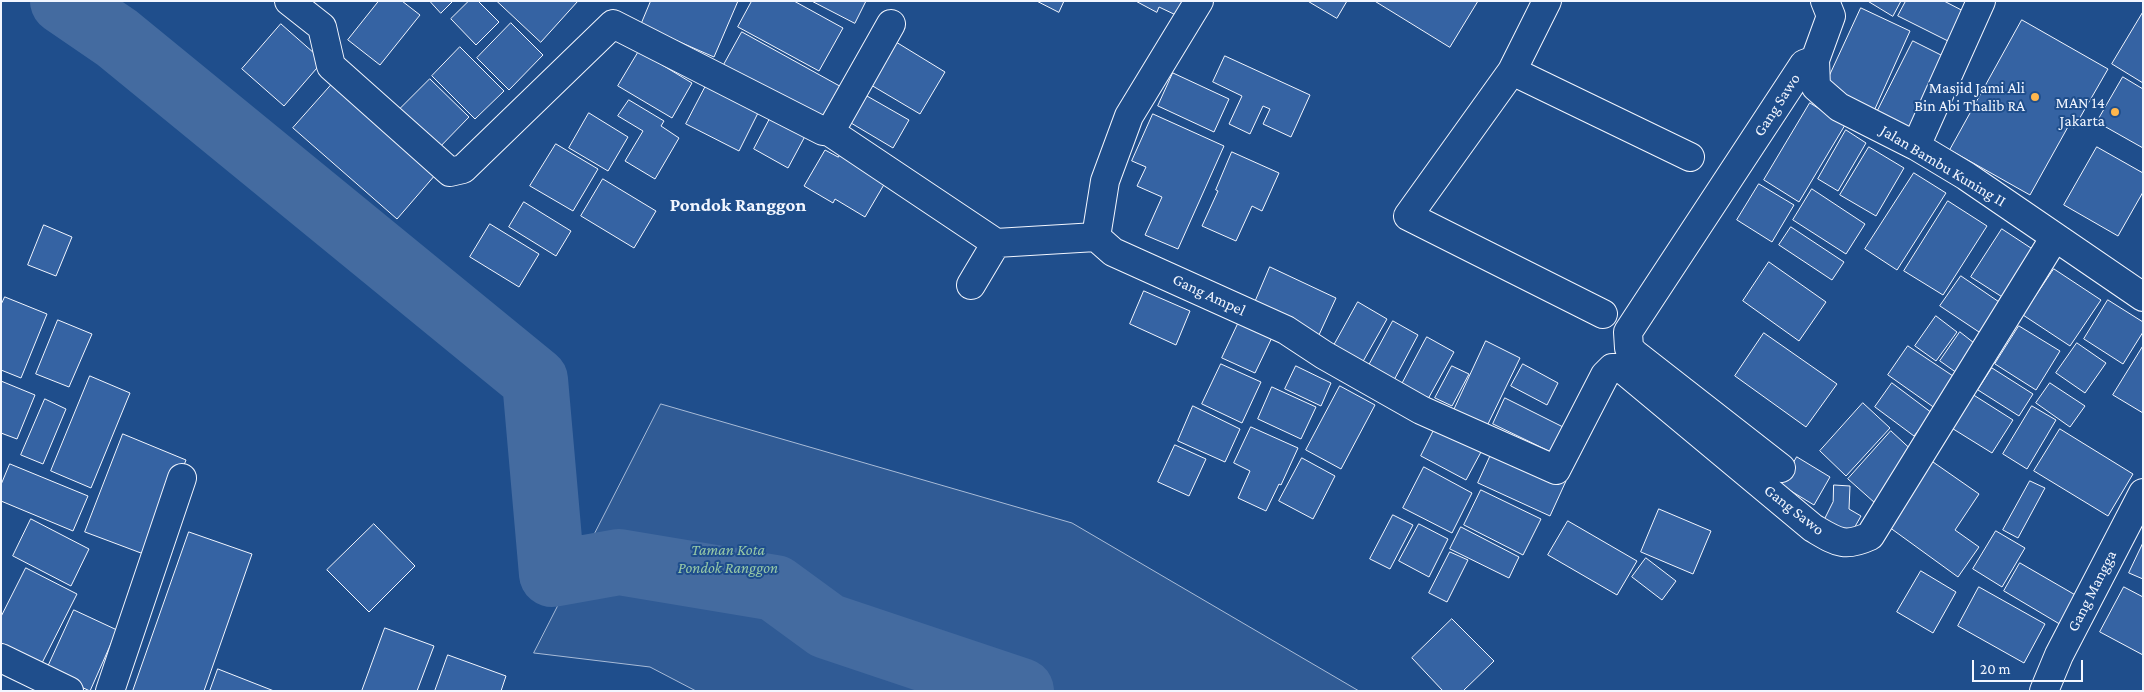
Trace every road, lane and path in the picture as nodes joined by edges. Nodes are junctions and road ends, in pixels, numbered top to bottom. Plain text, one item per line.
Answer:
1 (289, 1) edge
2 (1199, 1) edge
3 (1547, 1) edge
4 (1825, 1) edge
5 (1981, 1) edge
6 (891, 24) dead end
7 (1815, 60) junction
8 (1512, 71) junction
9 (830, 132) junction
10 (1916, 146) junction
11 (1690, 157) dead end
12 (2055, 236) junction
13 (1096, 237) junction
14 (996, 243) junction
15 (971, 285) dead end
16 (2143, 297) edge
17 (1603, 314) dead end
18 (1781, 468) dead end
19 (1556, 470) joint
20 (182, 478) dead end
21 (2143, 493) edge
22 (1, 658) edge
23 (69, 691) edge
24 (110, 691) edge
25 (2044, 691) edge

1 - 9 street
2 - 13 street
3 - 8 street
4 - 7 street, Jalan Bambu Kuning II
5 - 10 street
6 - 9 street
7 - 10 street, Jalan Bambu Kuning II
7 - 18 street, Gang Sawo
8 - 11 street
8 - 17 street
9 - 14 street
10 - 12 street, Jalan Bambu Kuning II
12 - 16 street, Jalan Bambu Kuning II
12 - 19 street, Gang Sawo
13 - 14 street
13 - 19 street, Gang Ampel
14 - 15 street
20 - 24 street
21 - 25 street, Gang Mangga
22 - 23 street

